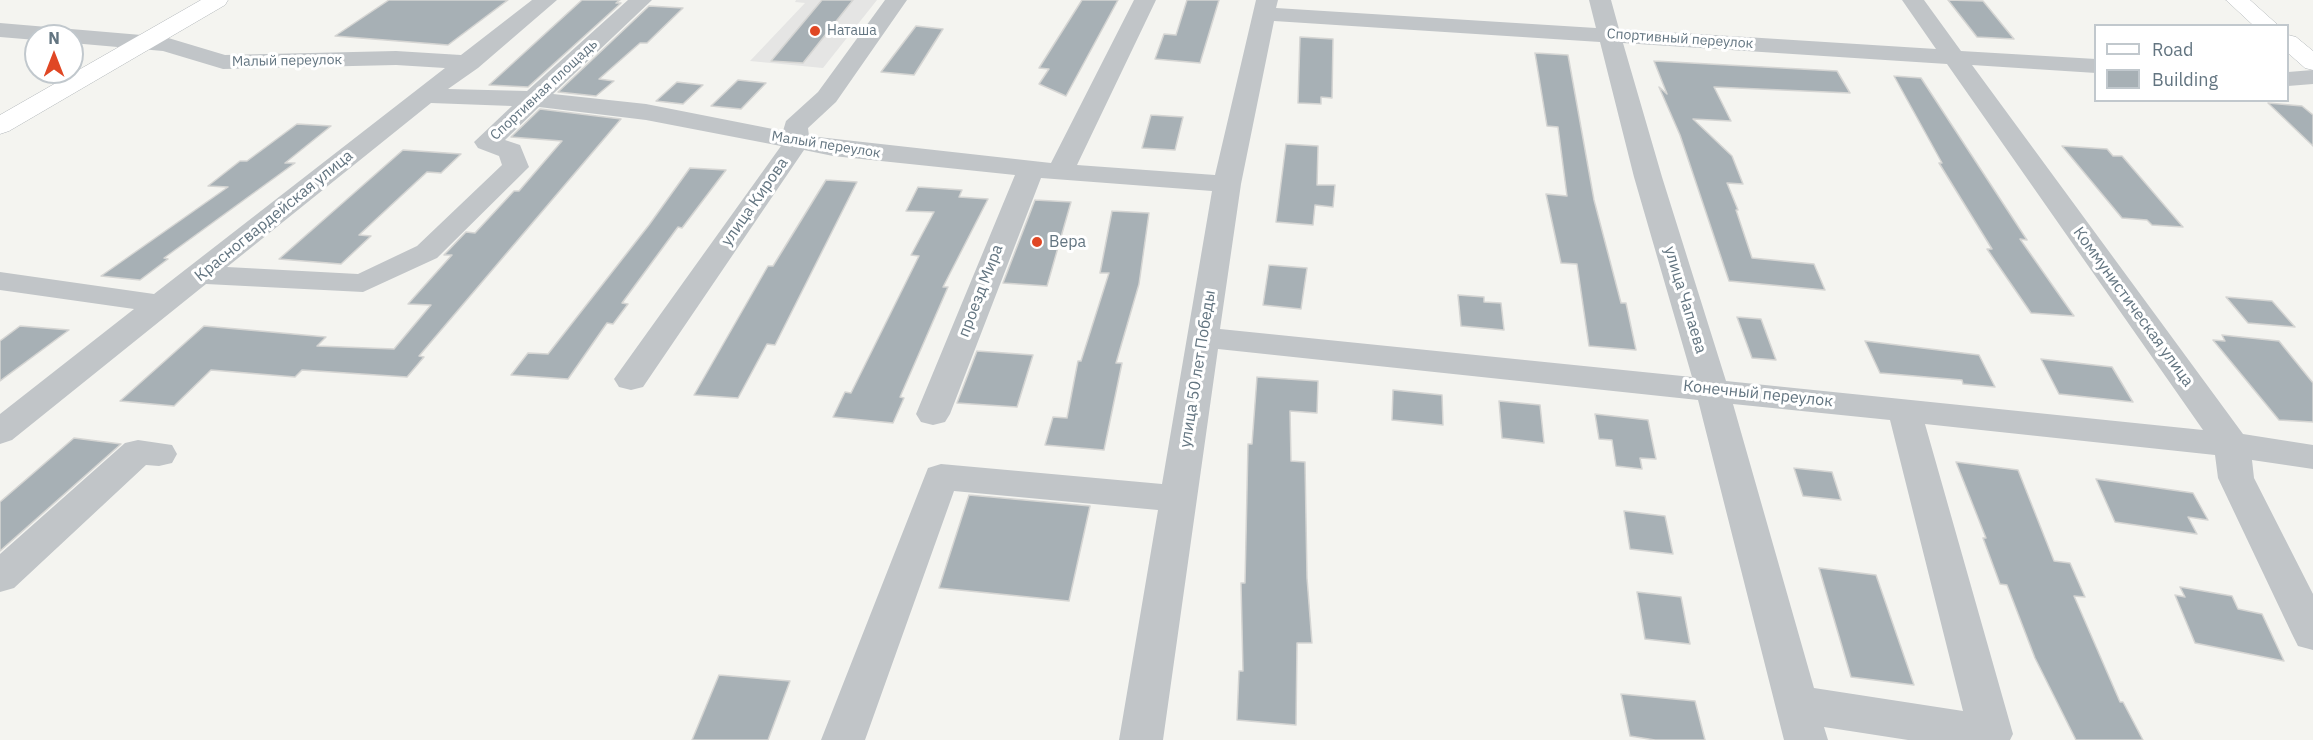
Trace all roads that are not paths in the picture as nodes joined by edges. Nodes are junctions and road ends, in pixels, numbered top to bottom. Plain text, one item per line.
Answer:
1 (217, 0) edge
2 (546, 0) edge
3 (641, 0) edge
4 (896, 0) edge
5 (1145, 0) edge
6 (1600, 0) edge
7 (1913, 0) edge
8 (2237, 0) edge
9 (1265, 7) edge
10 (2266, 24) edge
11 (0, 30) edge
12 (1611, 35) junction
13 (146, 42) junction
14 (2289, 43) edge
15 (1953, 56) junction
16 (470, 63) junction
17 (2313, 63) edge
18 (2094, 66) edge
19 (2313, 77) edge
20 (2289, 79) edge
21 (427, 96) junction
22 (532, 99) junction
23 (0, 126) edge
24 (797, 142) junction
25 (1046, 170) junction
26 (1227, 184) junction
27 (201, 275) junction
28 (0, 281) edge
29 (161, 305) junction
30 (1203, 337) junction
31 (631, 379) dead end
32 (1712, 389) junction
33 (1904, 410) junction
34 (933, 414) dead end
35 (0, 432) edge
36 (2232, 445) junction
37 (159, 454) dead end
38 (2313, 457) edge
39 (1176, 499) junction
40 (0, 577) edge
41 (2313, 634) edge
42 (1801, 722) edge
43 (843, 740) edge
44 (1141, 740) edge

1 - 13 main road
2 - 16 street, Красногвардейская улица
3 - 22 street, Спортивная площадь
4 - 24 street, улица Кирова
5 - 25 street, проезд Мира
6 - 12 street, улица Чапаева
7 - 15 street, Коммунистическая улица
8 - 10 main road
9 - 12 street, Спортивный переулок
9 - 26 street, улица 50 лет Победы
11 - 13 street, Малый переулок
12 - 15 street, Спортивный переулок
12 - 32 street, улица Чапаева
13 - 16 street, Малый переулок
13 - 23 main road
14 - 17 main road
15 - 18 street, Спортивный переулок
15 - 36 street, Коммунистическая улица
16 - 21 street, Красногвардейская улица
19 - 20 street
21 - 22 street, Малый переулок
21 - 27 street, Красногвардейская улица
22 - 24 street, Малый переулок
22 - 27 street, Спортивная площадь
24 - 25 street, Малый переулок
24 - 31 street, улица Кирова
25 - 26 street, Малый переулок
25 - 34 street, проезд Мира
26 - 30 street, улица 50 лет Победы
27 - 29 street, Красногвардейская улица
28 - 29 street
29 - 35 street, Красногвардейская улица
30 - 32 street, Конечный переулок
30 - 39 street, улица 50 лет Победы
32 - 33 street, Конечный переулок
32 - 42 street, улица Чапаева
33 - 36 street, Конечный переулок
33 - 42 street
36 - 38 street, Конечный переулок
36 - 41 street
37 - 40 street
39 - 43 street
39 - 44 street, улица 50 лет Победы

